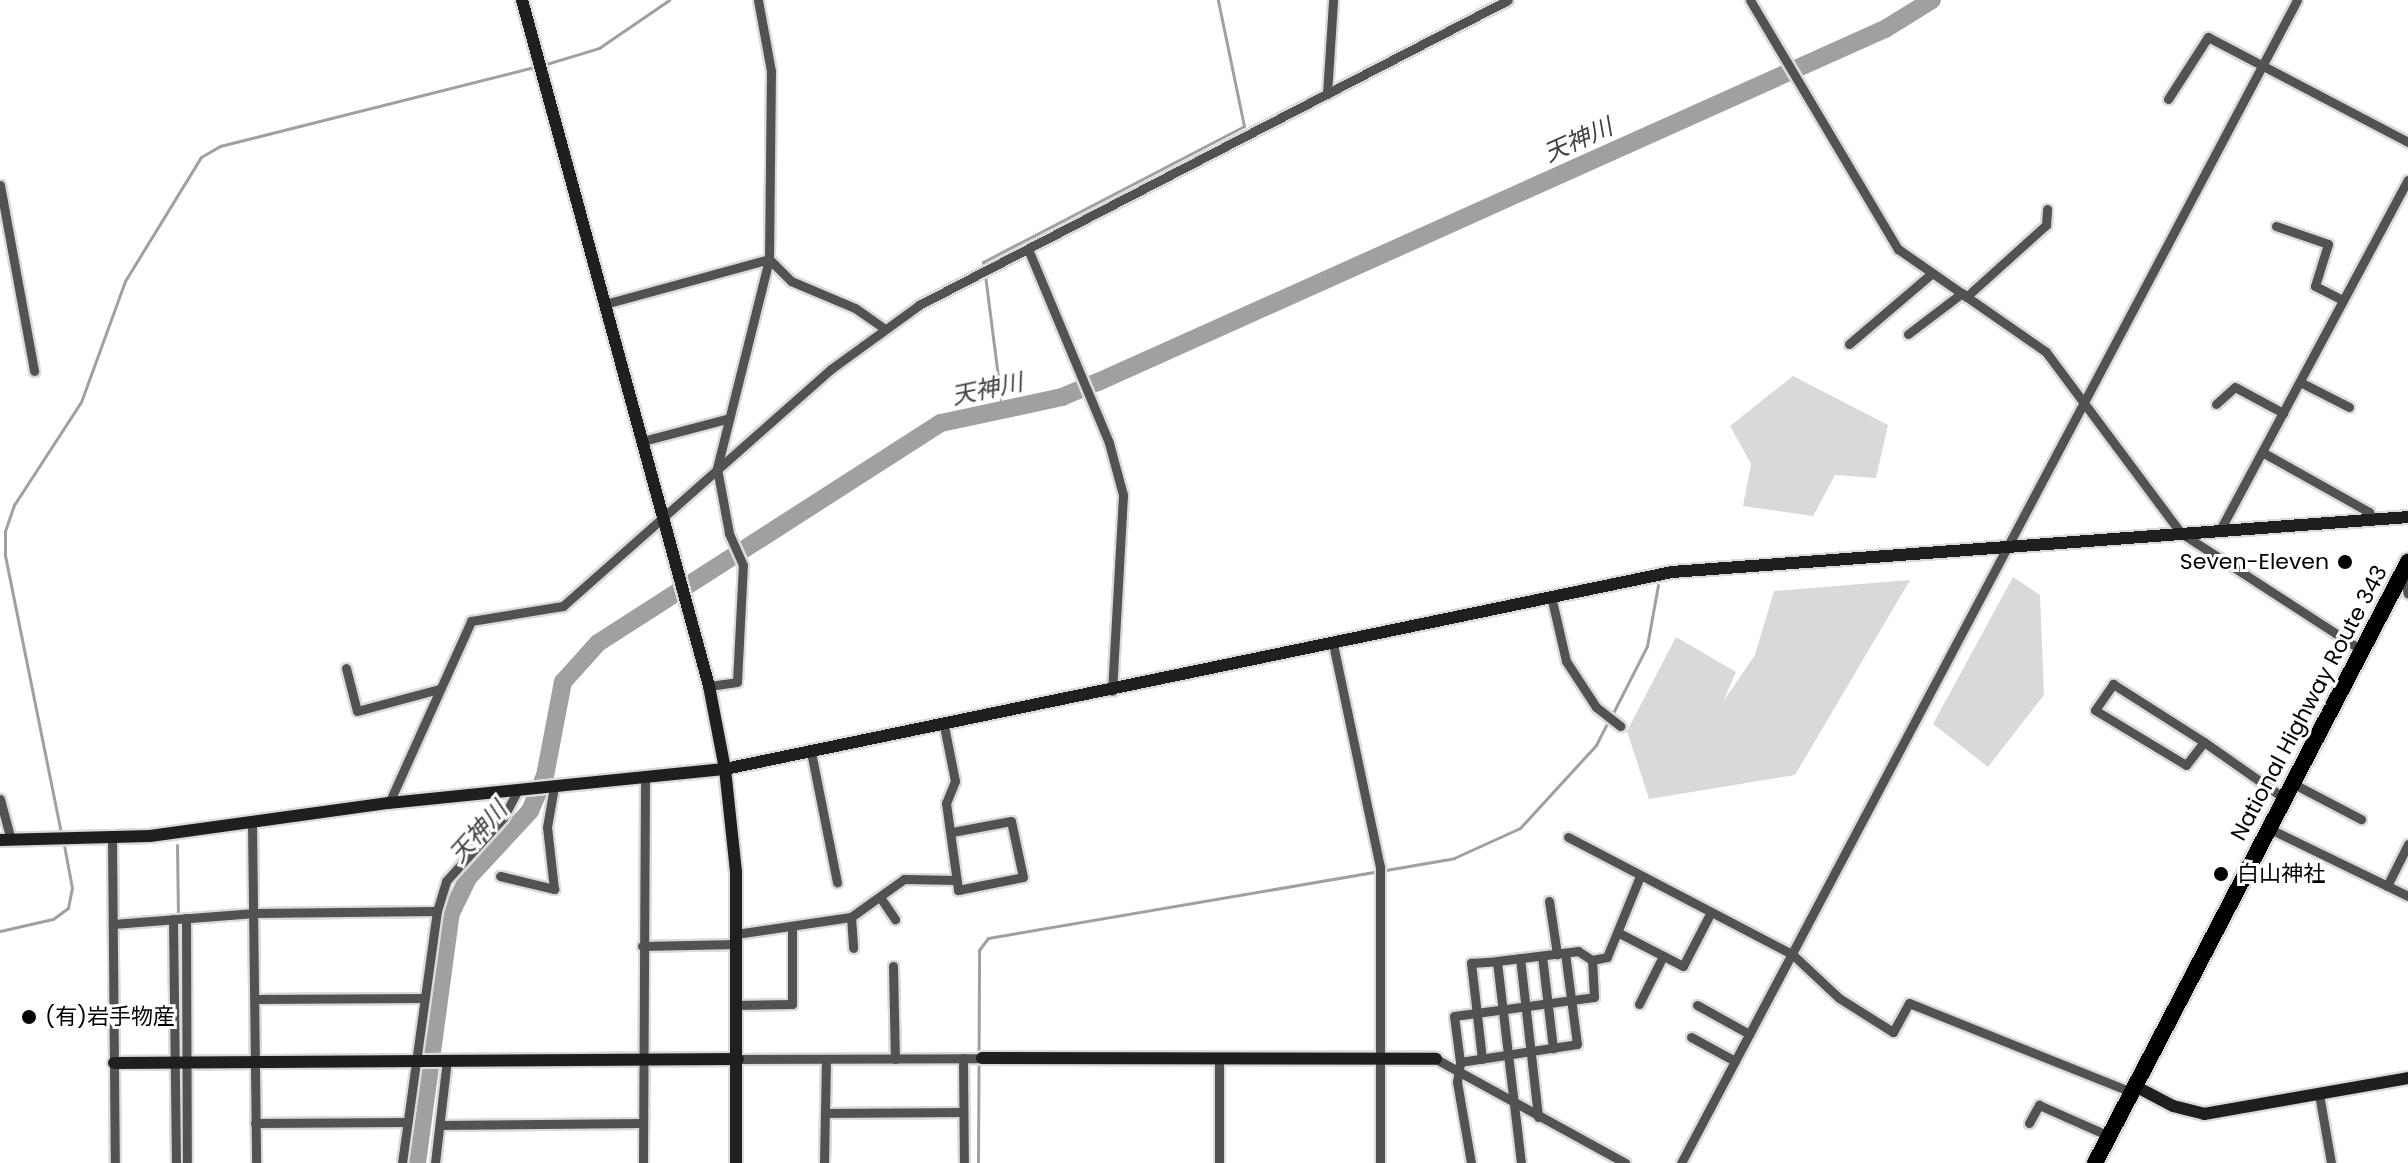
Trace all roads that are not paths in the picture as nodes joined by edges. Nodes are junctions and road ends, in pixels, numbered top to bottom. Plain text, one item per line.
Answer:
1 (522, 0) edge
2 (758, 0) edge
3 (1333, 0) edge
4 (1508, 0) edge
5 (1750, 0) edge
6 (2297, 0) edge
7 (2263, 64) junction
8 (1327, 94) junction
9 (2168, 99) dead end
10 (2408, 142) edge
11 (2408, 180) edge
12 (0, 185) edge
13 (2047, 209) dead end
14 (2276, 226) dead end
15 (1028, 249) junction
16 (769, 259) junction
17 (1932, 273) junction
18 (1964, 295) junction
19 (2343, 300) junction
20 (605, 304) junction
21 (882, 327) junction
22 (1908, 334) dead end
23 (1849, 344) dead end
24 (34, 371) dead end
25 (2300, 382) junction
26 (2085, 402) junction
27 (2216, 404) dead end
28 (2349, 407) dead end
29 (2283, 413) junction
30 (726, 419) junction
31 (643, 441) junction
32 (2262, 452) junction
33 (717, 468) junction
34 (663, 515) junction
35 (2408, 517) edge
36 (2372, 519) junction
37 (2220, 530) junction
38 (2181, 533) junction
39 (2008, 545) junction
40 (2406, 566) edge
41 (2408, 594) edge
42 (1551, 596) junction
43 (1333, 644) junction
44 (2361, 650) junction
45 (346, 668) dead end
46 (709, 686) junction
47 (439, 689) junction
48 (1112, 691) junction
49 (944, 726) junction
50 (1620, 726) dead end
51 (2204, 742) junction
52 (811, 752) junction
53 (725, 769) junction
54 (645, 777) junction
55 (554, 787) junction
56 (518, 790) junction
57 (2288, 791) junction
58 (0, 799) edge
59 (389, 803) junction
60 (2361, 819) dead end
61 (252, 823) junction
62 (2268, 828) junction
63 (952, 832) junction
64 (1568, 837) dead end
65 (112, 838) junction
66 (6, 840) edge
67 (2408, 844) edge
68 (500, 876) dead end
69 (1640, 876) junction
70 (956, 880) junction
71 (837, 882) dead end
72 (2387, 886) junction
73 (2408, 896) edge
74 (880, 897) junction
75 (1549, 901) dead end
76 (437, 911) junction
77 (255, 913) junction
78 (1710, 914) junction
79 (851, 917) junction
80 (186, 918) junction
81 (173, 919) junction
82 (895, 919) dead end
83 (113, 924) junction
84 (792, 928) junction
85 (1619, 933) junction
86 (736, 939) junction
87 (642, 946) junction
88 (853, 948) dead end
89 (1561, 953) junction
90 (1792, 954) junction
91 (1542, 956) junction
92 (1663, 956) junction
93 (1520, 958) junction
94 (1592, 960) junction
95 (1497, 961) junction
96 (893, 966) dead end
97 (424, 998) junction
98 (256, 999) junction
99 (1570, 999) junction
100 (1548, 1002) junction
101 (1525, 1004) junction
102 (1639, 1004) dead end
103 (737, 1005) junction
104 (1697, 1005) dead end
105 (1502, 1007) junction
106 (1477, 1012) junction
107 (1749, 1034) junction
108 (1691, 1037) dead end
109 (1553, 1048) junction
110 (1531, 1050) junction
111 (1508, 1053) junction
112 (963, 1058) junction
113 (978, 1058) joint
114 (1219, 1058) junction
115 (1380, 1058) junction
116 (643, 1059) junction
117 (738, 1059) junction
118 (826, 1059) junction
119 (895, 1059) junction
120 (1436, 1059) joint
121 (1482, 1059) junction
122 (416, 1060) junction
123 (447, 1060) junction
124 (255, 1061) junction
125 (1735, 1061) junction
126 (181, 1062) junction
127 (114, 1063) junction
128 (1460, 1066) junction
129 (2408, 1078) edge
130 (2134, 1089) junction
131 (2319, 1094) junction
132 (1512, 1103) junction
133 (963, 1112) junction
134 (825, 1113) junction
135 (1538, 1117) junction
136 (407, 1122) junction
137 (255, 1123) junction
138 (642, 1123) junction
139 (2029, 1123) dead end
140 (440, 1125) junction
141 (2109, 1136) junction
142 (115, 1163) edge
143 (176, 1163) edge
144 (187, 1163) edge
145 (256, 1163) edge
146 (402, 1163) edge
147 (435, 1163) edge
148 (643, 1163) edge
149 (736, 1163) edge
150 (824, 1163) edge
151 (964, 1163) edge
152 (1219, 1163) edge
153 (1380, 1163) edge
154 (1471, 1163) edge
155 (1521, 1163) edge
156 (1625, 1163) edge
157 (1681, 1163) edge
158 (2095, 1163) edge
159 (2331, 1163) edge

1 - 20 street
2 - 16 street
3 - 8 street
4 - 8 street
5 - 17 street
6 - 7 street
7 - 9 street
7 - 10 street
7 - 26 street
8 - 15 street
11 - 19 street
12 - 24 street
13 - 18 street
14 - 19 street
15 - 21 street
15 - 48 street
16 - 20 street
16 - 21 street
16 - 30 street
17 - 18 street
17 - 23 street
18 - 22 street
18 - 26 street
19 - 25 street
20 - 31 street
21 - 33 street
25 - 28 street
25 - 29 street
26 - 38 street
26 - 39 street
27 - 29 street
29 - 32 street
30 - 31 street
30 - 33 street
31 - 34 street
32 - 36 street
32 - 37 street
33 - 34 street
33 - 46 street
34 - 46 street
34 - 47 street
35 - 36 street
36 - 37 street
37 - 38 street
38 - 39 street
38 - 44 street
39 - 42 street
39 - 90 street
40 - 41 street
40 - 44 highway, National Highway Route 343
42 - 43 street
42 - 50 street
43 - 48 street
43 - 115 street
44 - 57 highway, National Highway Route 343
45 - 47 street
46 - 53 street
47 - 59 street
48 - 49 street
49 - 52 street
49 - 63 street
51 - 51 street
51 - 57 street
52 - 53 street
52 - 71 street
53 - 54 street
53 - 86 street
54 - 55 street
54 - 87 street
55 - 56 street
55 - 68 street
56 - 59 street
56 - 76 street
57 - 60 street
57 - 62 highway, National Highway Route 343
58 - 66 street
59 - 61 street
61 - 65 street
61 - 77 street
62 - 72 street
62 - 130 highway, National Highway Route 343
63 - 70 street
63 - 70 street
64 - 69 street
65 - 66 street
65 - 83 street
67 - 72 street
69 - 78 street
69 - 85 street
70 - 74 street
72 - 73 street
74 - 79 street
74 - 82 street
75 - 89 street
76 - 77 street
76 - 97 street
77 - 80 street
77 - 98 street
78 - 90 street
78 - 92 street
79 - 84 street
79 - 88 street
80 - 81 street
80 - 126 street
81 - 83 street
81 - 126 street
83 - 127 street
84 - 86 street
84 - 103 street
85 - 92 street
85 - 94 street
86 - 87 street
86 - 103 street
87 - 116 street
89 - 91 street
89 - 94 street
89 - 99 street
90 - 107 street
90 - 130 street
91 - 93 street
91 - 100 street
92 - 102 street
93 - 95 street
93 - 101 street
94 - 99 street
95 - 105 street
95 - 106 street
96 - 119 street
97 - 98 street
97 - 122 street
98 - 124 street
99 - 100 street
99 - 109 street
100 - 101 street
100 - 109 street
101 - 105 street
101 - 110 street
103 - 117 street
104 - 107 street
105 - 106 street
105 - 111 street
106 - 121 street
106 - 128 street
107 - 125 street
108 - 125 street
109 - 110 street
110 - 111 street
110 - 135 street
111 - 121 street
111 - 132 street
112 - 113 street
112 - 119 street
112 - 133 street
113 - 114 street
114 - 115 street
114 - 152 street
115 - 120 street
115 - 153 street
116 - 117 street
116 - 123 street
116 - 138 street
117 - 118 street
117 - 149 street
118 - 119 street
118 - 134 street
120 - 128 street
121 - 128 street
122 - 123 street
122 - 124 street
122 - 136 street
123 - 140 street
124 - 126 street
124 - 137 street
125 - 157 street
126 - 127 street
126 - 143 street
126 - 144 street
127 - 142 street
128 - 132 street
128 - 154 street
129 - 131 street
130 - 131 street
130 - 141 highway, National Highway Route 343
131 - 159 street
132 - 135 street
132 - 155 street
133 - 134 street
133 - 151 street
134 - 150 street
135 - 156 street
136 - 137 street
136 - 146 street
137 - 145 street
138 - 140 street
138 - 148 street
139 - 141 street
140 - 147 street
141 - 158 highway, National Highway Route 343

